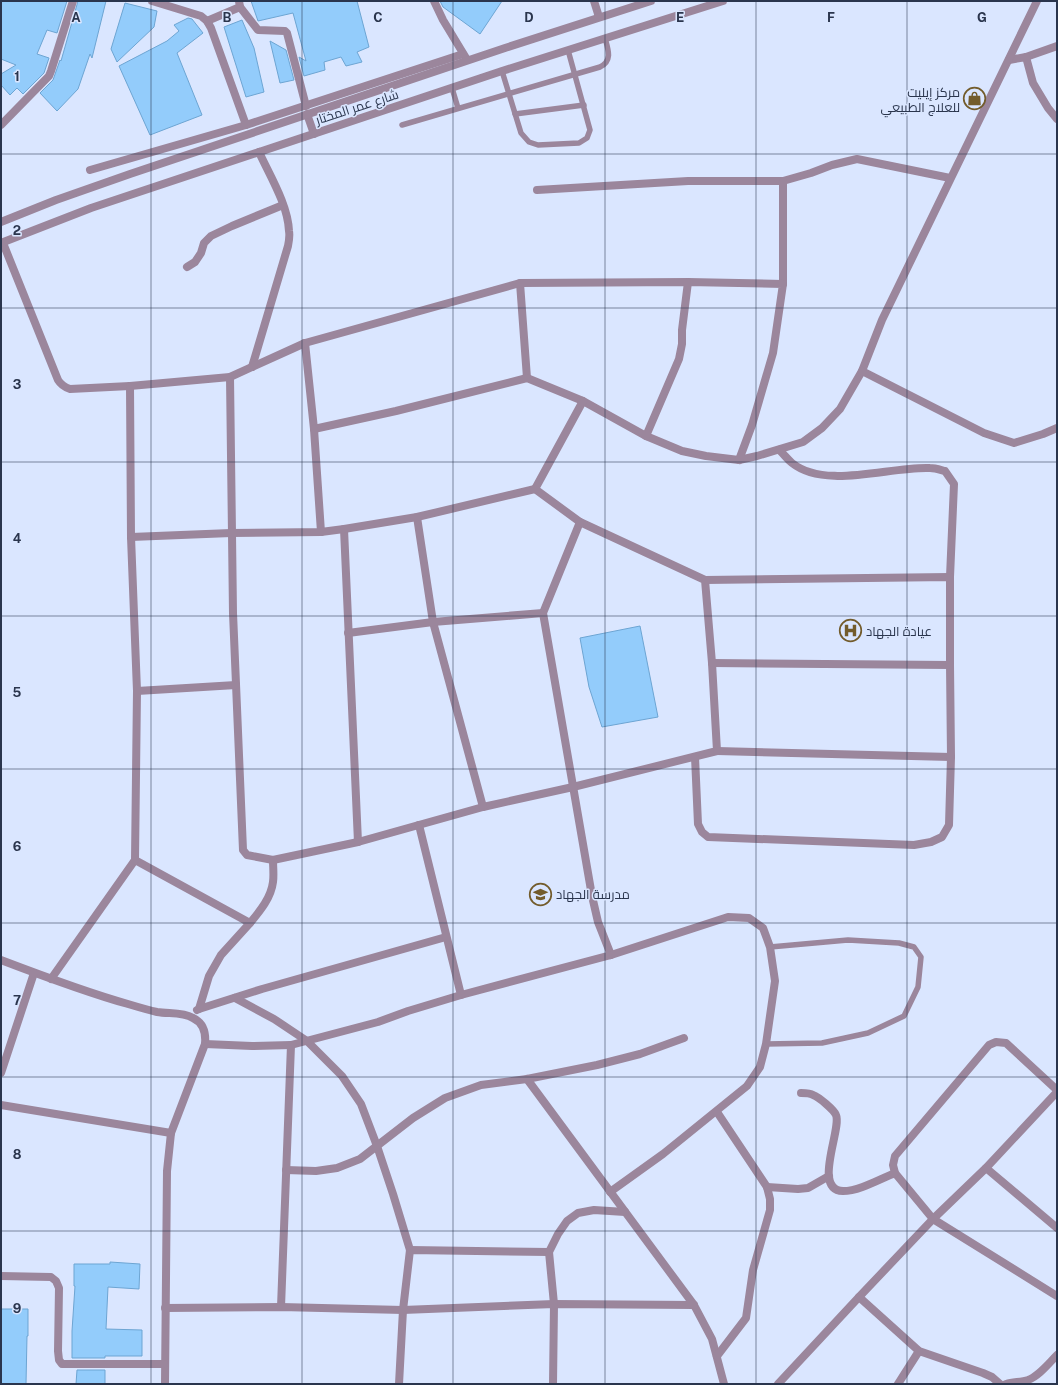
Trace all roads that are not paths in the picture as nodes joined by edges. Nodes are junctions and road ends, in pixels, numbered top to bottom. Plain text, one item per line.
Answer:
1 (73, 1) edge
2 (152, 1) edge
3 (434, 1) edge
4 (594, 1) edge
5 (651, 1) edge
6 (723, 1) edge
7 (1037, 1) edge
8 (240, 4) edge
9 (599, 17) junction
10 (207, 21) junction
11 (606, 38) junction
12 (1057, 46) edge
13 (568, 50) junction
14 (465, 57) junction
15 (1026, 58) junction
16 (1009, 60) junction
17 (502, 71) junction
18 (575, 75) junction
19 (452, 88) junction
20 (510, 94) junction
21 (584, 105) junction
22 (458, 108) junction
23 (306, 110) junction
24 (515, 114) junction
25 (1057, 118) edge
26 (1, 125) edge
27 (246, 125) junction
28 (402, 125) dead end
29 (314, 134) junction
30 (259, 152) junction
31 (90, 170) dead end
32 (950, 178) junction
33 (783, 180) junction
34 (537, 190) dead end
35 (283, 205) junction
36 (1, 222) edge
37 (2, 243) edge
38 (187, 267) dead end
39 (688, 282) junction
40 (520, 283) junction
41 (783, 284) junction
42 (305, 343) junction
43 (252, 367) junction
44 (862, 371) junction
45 (230, 377) junction
46 (527, 378) junction
47 (130, 386) junction
48 (583, 401) junction
49 (1057, 428) edge
50 (314, 429) junction
51 (646, 436) junction
52 (780, 450) junction
53 (739, 460) junction
54 (535, 489) junction
55 (417, 517) junction
56 (580, 522) junction
57 (344, 530) junction
58 (321, 532) junction
59 (231, 533) junction
60 (131, 537) junction
61 (950, 577) junction
62 (705, 580) junction
63 (544, 613) junction
64 (433, 622) junction
65 (348, 632) junction
66 (712, 663) junction
67 (950, 665) junction
68 (236, 685) junction
69 (137, 691) junction
70 (717, 751) junction
71 (695, 757) junction
72 (951, 757) junction
73 (573, 787) junction
74 (483, 807) junction
75 (419, 825) junction
76 (358, 842) junction
77 (136, 860) junction
78 (273, 860) junction
79 (250, 923) junction
80 (446, 937) junction
81 (770, 946) junction
82 (610, 955) junction
83 (1, 960) edge
84 (34, 973) junction
85 (51, 980) junction
86 (461, 995) junction
87 (235, 998) junction
88 (199, 1009) junction
89 (181, 1015) junction
90 (684, 1038) dead end
91 (307, 1042) junction
92 (205, 1044) junction
93 (766, 1044) junction
94 (291, 1045) junction
95 (3, 1060) edge
96 (1, 1073) edge
97 (527, 1079) junction
98 (1057, 1091) edge
99 (801, 1093) dead end
100 (1, 1105) edge
101 (716, 1112) junction
102 (171, 1133) junction
103 (377, 1146) junction
104 (986, 1168) junction
105 (286, 1170) junction
106 (895, 1173) junction
107 (829, 1176) junction
108 (767, 1188) junction
109 (610, 1192) junction
110 (625, 1212) junction
111 (933, 1219) junction
112 (1057, 1228) edge
113 (410, 1250) junction
114 (550, 1252) junction
115 (1, 1276) edge
116 (1057, 1296) edge
117 (859, 1297) junction
118 (554, 1304) junction
119 (694, 1305) junction
120 (281, 1307) junction
121 (166, 1308) junction
122 (403, 1310) junction
123 (919, 1351) junction
124 (1057, 1355) edge
125 (717, 1356) junction
126 (164, 1364) junction
127 (1031, 1382) edge
128 (165, 1384) edge
129 (399, 1384) edge
130 (553, 1384) edge
131 (724, 1384) edge
132 (778, 1384) edge
133 (898, 1384) edge
134 (1000, 1384) edge
135 (1006, 1384) edge

1 - 26 street
2 - 10 street
3 - 14 street
4 - 9 street
5 - 9 street, شارع عمر المختار
6 - 11 street, شارع عمر المختار
7 - 16 street
8 - 10 street
8 - 23 street
9 - 14 street, شارع عمر المختار
10 - 27 street
11 - 13 street, شارع عمر المختار
11 - 18 lane
12 - 15 street
13 - 17 street, شارع عمر المختار
13 - 18 lane
14 - 23 street, شارع عمر المختار
15 - 16 street
15 - 25 street
16 - 32 street
17 - 19 street, شارع عمر المختار
17 - 20 lane
18 - 20 lane
18 - 21 lane
19 - 22 lane
19 - 29 street, شارع عمر المختار
20 - 22 lane
20 - 24 lane
21 - 24 lane
21 - 24 lane
22 - 28 lane
23 - 27 street
23 - 29 street
23 - 36 street, شارع عمر المختار
27 - 31 street
29 - 30 street, شارع عمر المختار
30 - 35 street
30 - 37 street, شارع عمر المختار
32 - 33 street
32 - 44 street
33 - 34 street
33 - 41 street
35 - 38 street
35 - 43 street
37 - 47 street
39 - 40 street
39 - 41 street
39 - 51 street
40 - 42 street
40 - 46 street
41 - 53 street
42 - 43 street
42 - 50 street
43 - 45 street
44 - 49 street
44 - 52 street
45 - 47 street
45 - 59 street
46 - 48 street
46 - 50 street
47 - 60 street
48 - 51 street
48 - 54 street
50 - 58 street
51 - 53 street
52 - 53 street
52 - 61 street
54 - 55 street
54 - 56 street
55 - 57 street
55 - 64 street
56 - 62 street
56 - 63 street
57 - 58 street
57 - 65 street
58 - 59 street
59 - 60 street
59 - 68 street
60 - 69 street
61 - 62 street
61 - 67 street
62 - 66 street
63 - 64 street
63 - 73 street
64 - 65 street
64 - 74 street
65 - 76 street
66 - 67 street
66 - 70 street
67 - 72 street
68 - 69 street
68 - 78 street
69 - 77 street
70 - 71 street
70 - 72 street
71 - 72 street
71 - 73 street
73 - 74 street
73 - 82 street
74 - 75 street
75 - 76 street
75 - 80 street
76 - 78 street
77 - 79 street
77 - 85 street
78 - 79 street
79 - 88 street
80 - 86 street
80 - 87 street
81 - 82 street
81 - 93 street
81 - 93 lane
82 - 86 street
83 - 84 street
84 - 85 street
84 - 95 street
85 - 89 street
86 - 91 street
87 - 88 street
87 - 91 street
88 - 89 street
89 - 92 street
90 - 97 street
91 - 94 street
91 - 103 street
92 - 94 street
92 - 102 street
93 - 101 street
94 - 105 street
95 - 96 street
97 - 103 street
97 - 109 street
98 - 104 street
98 - 106 street
99 - 107 street
100 - 102 street
101 - 108 street
101 - 109 street
102 - 121 street
103 - 105 street
103 - 113 street
104 - 111 street
104 - 112 street
105 - 120 street
106 - 107 street
106 - 111 street
107 - 108 street
108 - 125 street
109 - 110 street
110 - 114 street
110 - 119 street
111 - 116 street
111 - 117 street
113 - 114 street
113 - 122 street
114 - 118 street
115 - 126 street
117 - 123 street
117 - 132 street
118 - 119 street
118 - 122 street
118 - 130 street
119 - 125 street
120 - 121 street
120 - 122 street
121 - 126 street
122 - 129 street
123 - 133 street
123 - 134 street
124 - 127 street
125 - 131 street
126 - 128 street
127 - 135 street

